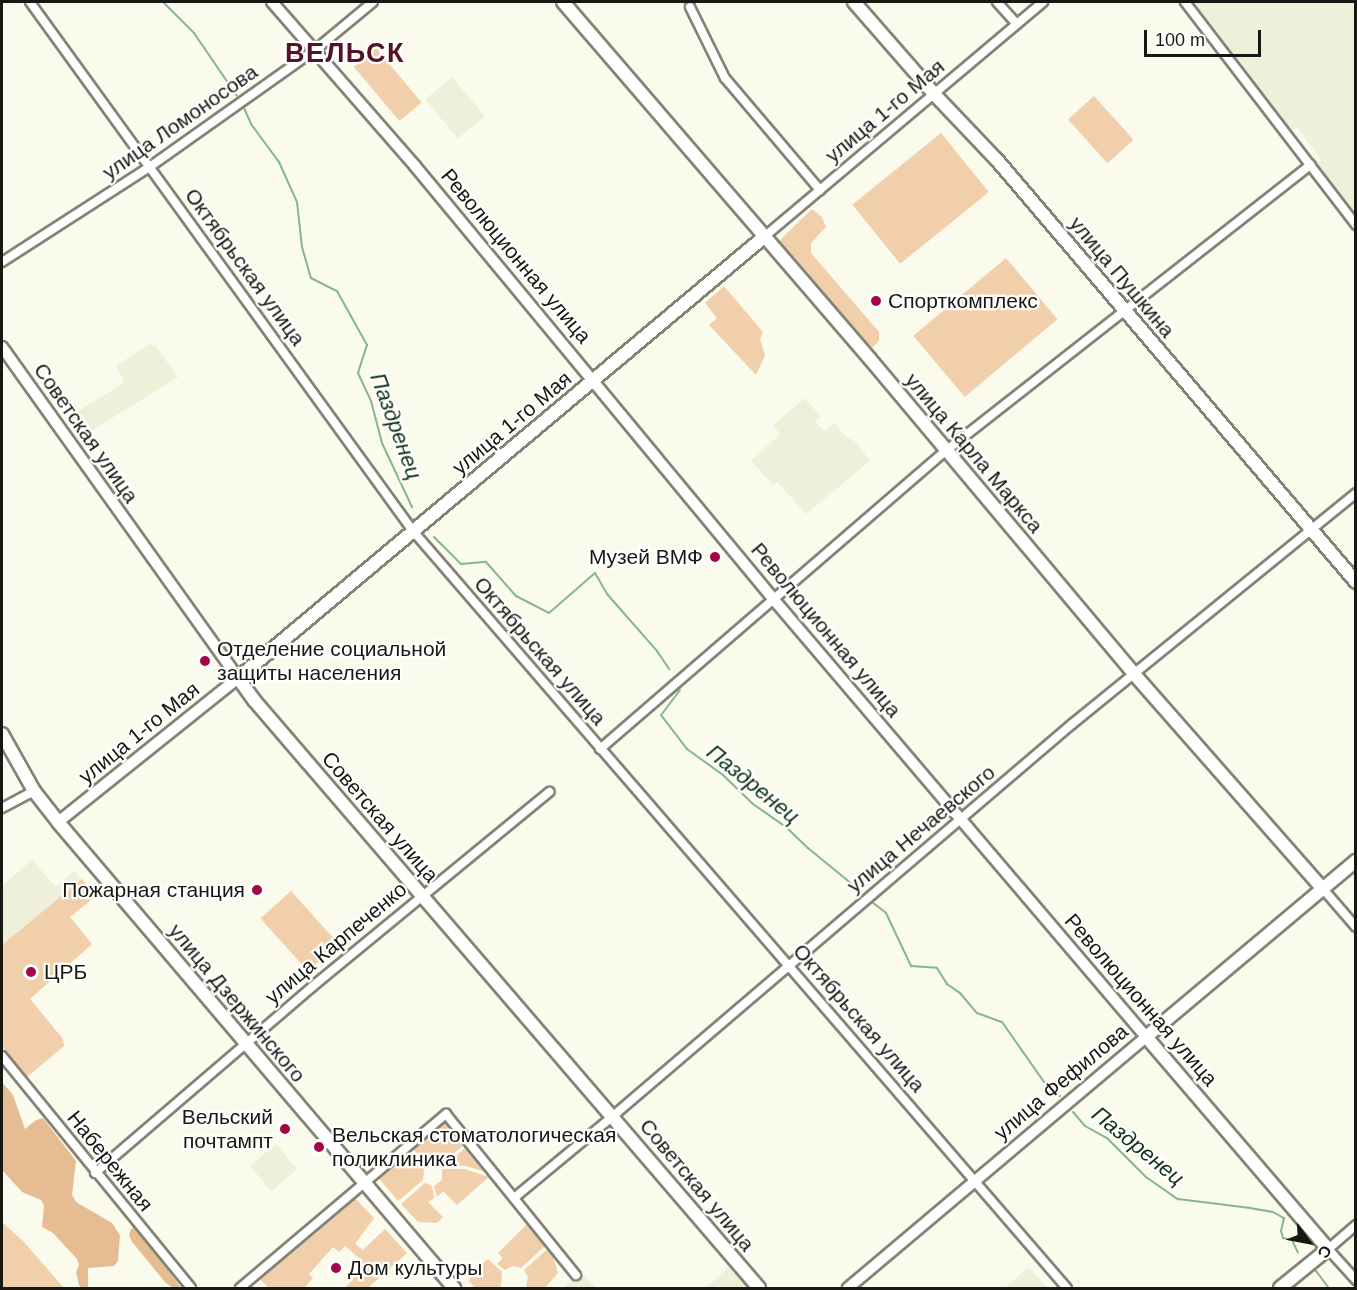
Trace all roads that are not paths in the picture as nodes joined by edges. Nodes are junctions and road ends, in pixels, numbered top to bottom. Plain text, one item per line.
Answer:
1 (30, 2) edge
2 (272, 2) edge
3 (373, 2) edge
4 (563, 2) edge
5 (854, 2) edge
6 (997, 2) edge
7 (1043, 2) edge
8 (1185, 2) edge
9 (690, 7) dead end
10 (1016, 23) junction
11 (315, 50) junction
12 (935, 95) junction
13 (1310, 165) junction
14 (150, 166) junction
15 (820, 190) junction
16 (1356, 225) edge
17 (764, 237) junction
18 (2, 262) edge
19 (1125, 311) junction
20 (2, 348) edge
21 (594, 381) junction
22 (947, 450) junction
23 (1356, 493) edge
24 (1310, 530) junction
25 (413, 531) junction
26 (1356, 582) edge
27 (775, 601) junction
28 (1134, 674) junction
29 (238, 678) junction
30 (2, 734) edge
31 (600, 749) junction
32 (34, 790) junction
33 (549, 792) dead end
34 (2, 808) edge
35 (960, 820) junction
36 (58, 822) junction
37 (1356, 861) edge
38 (1323, 888) junction
39 (422, 895) junction
40 (1356, 927) edge
41 (789, 964) junction
42 (1146, 1037) junction
43 (246, 1043) junction
44 (2, 1056) edge
45 (613, 1116) junction
46 (95, 1173) junction
47 (975, 1180) junction
48 (366, 1182) junction
49 (514, 1198) junction
50 (1356, 1225) edge
51 (1328, 1249) junction
52 (576, 1275) dead end
53 (1356, 1280) edge
54 (191, 1288) edge
55 (240, 1288) edge
56 (454, 1288) edge
57 (759, 1288) edge
58 (848, 1288) edge
59 (1067, 1288) edge
60 (1280, 1288) edge

1 - 14 street, Октябрьская улица
2 - 11 street, Революционная улица
3 - 11 street, улица Ломоносова
4 - 17 main road, улица Карла Маркса
5 - 12 main road, улица Пушкина
6 - 10 street
7 - 10 street, улица 1-го Мая
8 - 13 street
9 - 15 street
10 - 12 street, улица 1-го Мая
11 - 14 street, улица Ломоносова
11 - 21 street, Революционная улица
12 - 15 street, улица 1-го Мая
12 - 19 main road, улица Пушкина
13 - 16 street
13 - 19 street
14 - 18 street, улица Ломоносова
14 - 25 street, Октябрьская улица
15 - 17 street, улица 1-го Мая
17 - 21 main road, улица 1-го Мая
17 - 22 main road, улица Карла Маркса
19 - 22 street
19 - 24 main road, улица Пушкина
20 - 29 street, Советская улица
21 - 25 main road, улица 1-го Мая
21 - 27 street, Революционная улица
22 - 27 street
22 - 28 main road, улица Карла Маркса
23 - 24 street, улица Нечаевского
24 - 26 main road, улица Пушкина
24 - 28 street, улица Нечаевского
25 - 29 main road, улица 1-го Мая
25 - 31 street, Октябрьская улица
27 - 31 street
27 - 35 street, Революционная улица
28 - 35 street, улица Нечаевского
28 - 38 main road, улица Карла Маркса
29 - 36 street, улица 1-го Мая
29 - 39 main road, Советская улица
30 - 32 main road, улица Дзержинского
31 - 41 street, Октябрьская улица
32 - 34 street
32 - 36 main road, улица Дзержинского
33 - 39 street, улица Карпеченко
35 - 41 street, улица Нечаевского
35 - 42 street, Революционная улица
36 - 43 main road, улица Дзержинского
37 - 38 main road, улица Фефилова
38 - 40 street, улица Карла Маркса
38 - 42 main road, улица Фефилова
39 - 43 street, улица Карпеченко
39 - 45 main road, Советская улица
41 - 45 street, улица Нечаевского
41 - 47 street, Октябрьская улица
42 - 47 street, улица Фефилова
42 - 51 main road, Революционная улица
43 - 46 street, улица Карпеченко
43 - 48 main road, улица Дзержинского
44 - 46 street, Набережная
45 - 49 street, улица Нечаевского
45 - 57 main road, Советская улица
46 - 54 street, Набережная
47 - 58 street, улица Фефилова
47 - 59 street, Октябрьская улица
48 - 49 street
48 - 55 street
48 - 56 main road, улица Дзержинского
49 - 52 street
50 - 51 street
51 - 53 street, Революционная улица
51 - 60 main road

